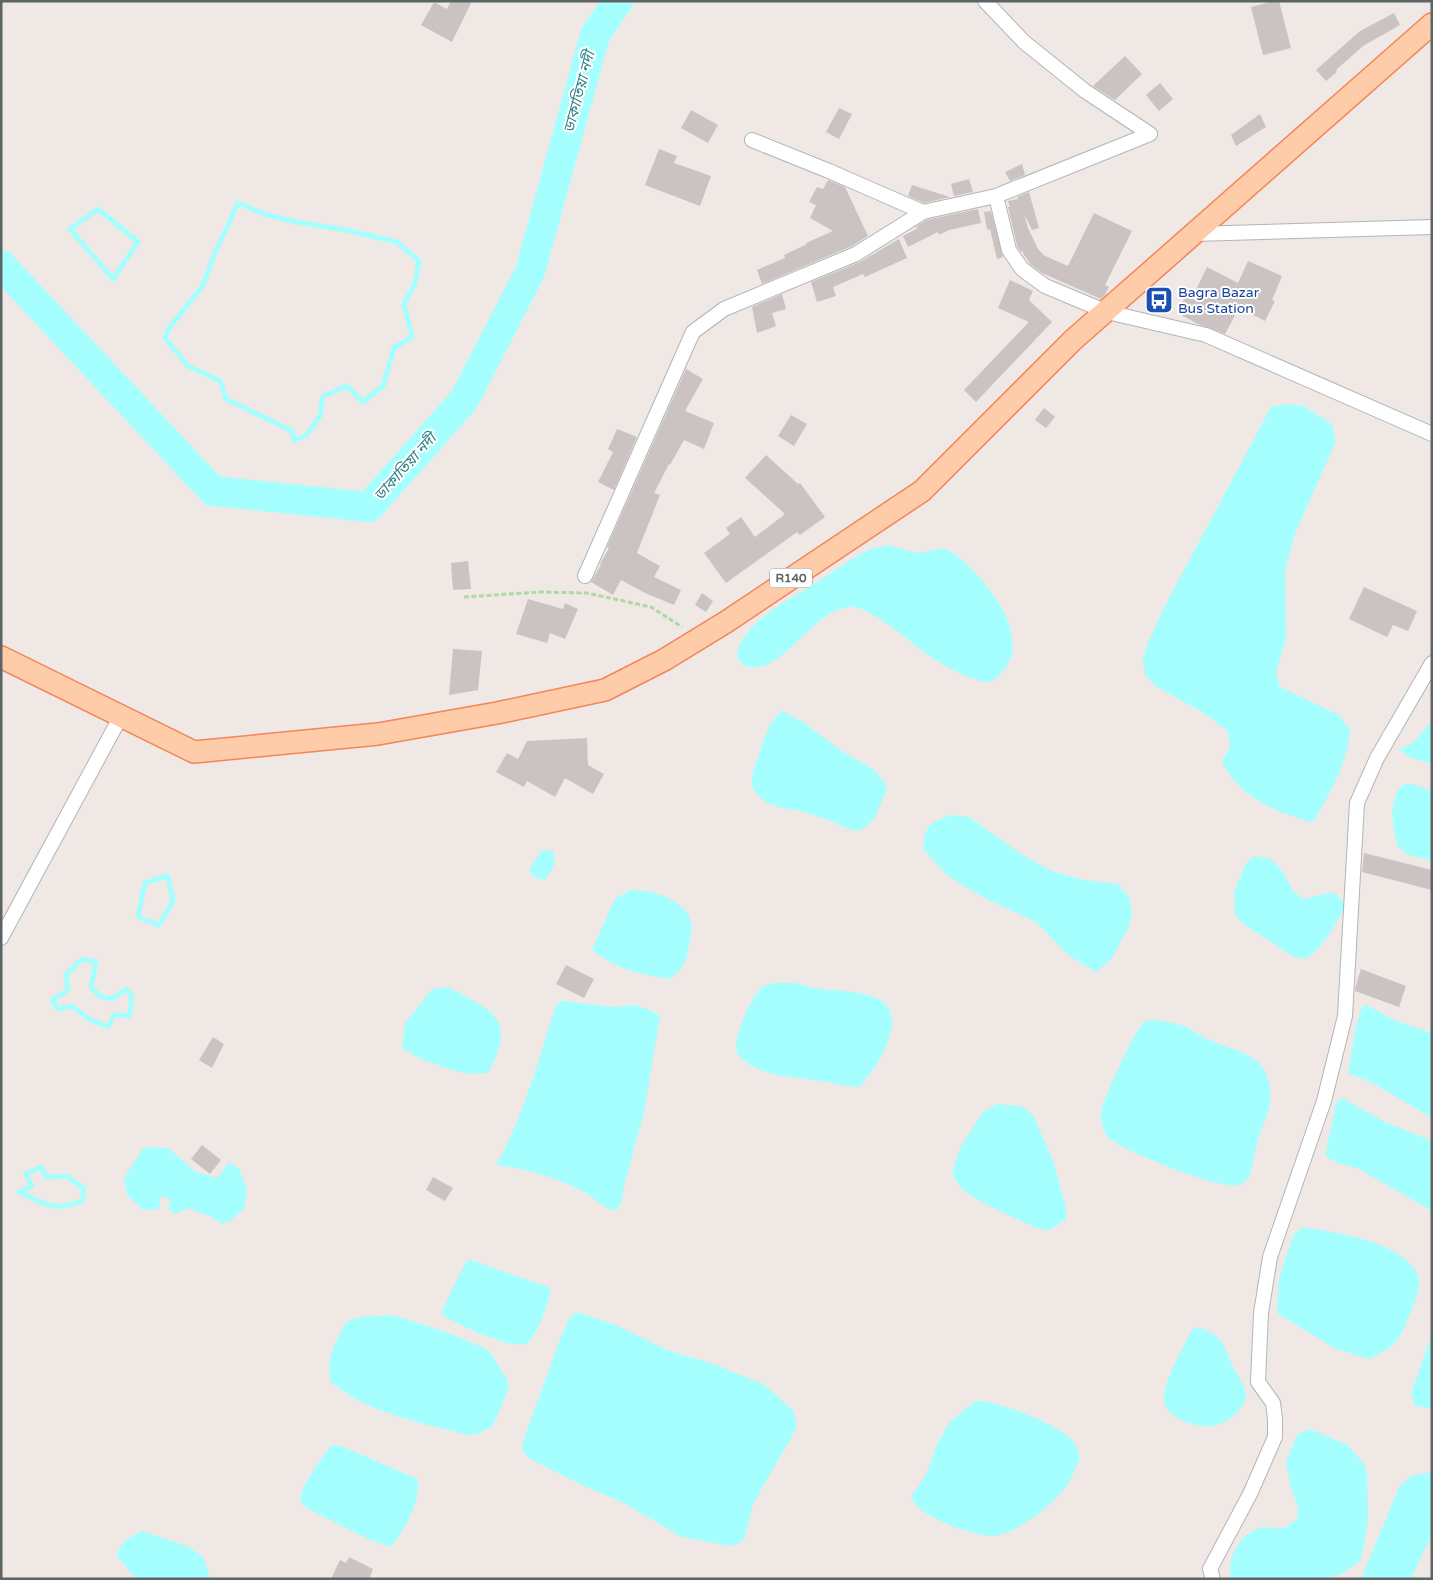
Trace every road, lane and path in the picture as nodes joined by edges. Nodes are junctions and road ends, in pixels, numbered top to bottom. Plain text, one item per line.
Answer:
1 (985, 1) edge
2 (1432, 24) edge
3 (752, 140) dead end
4 (996, 196) junction
5 (923, 212) junction
6 (1432, 227) edge
7 (1193, 234) junction
8 (1107, 312) junction
9 (1432, 434) edge
10 (585, 576) dead end
11 (464, 598) dead end
12 (700, 638) junction
13 (1, 657) edge
14 (1432, 664) edge
15 (121, 716) junction
16 (1, 938) edge
17 (1213, 1579) edge

1 - 4 street
2 - 7 main road, R140
3 - 5 street
4 - 5 street
4 - 8 street
5 - 10 street
6 - 7 street
7 - 8 main road, R140
8 - 9 street
8 - 12 main road, R140
11 - 12 path
12 - 15 main road, R140
13 - 15 main road, R140
14 - 17 street
15 - 16 street

